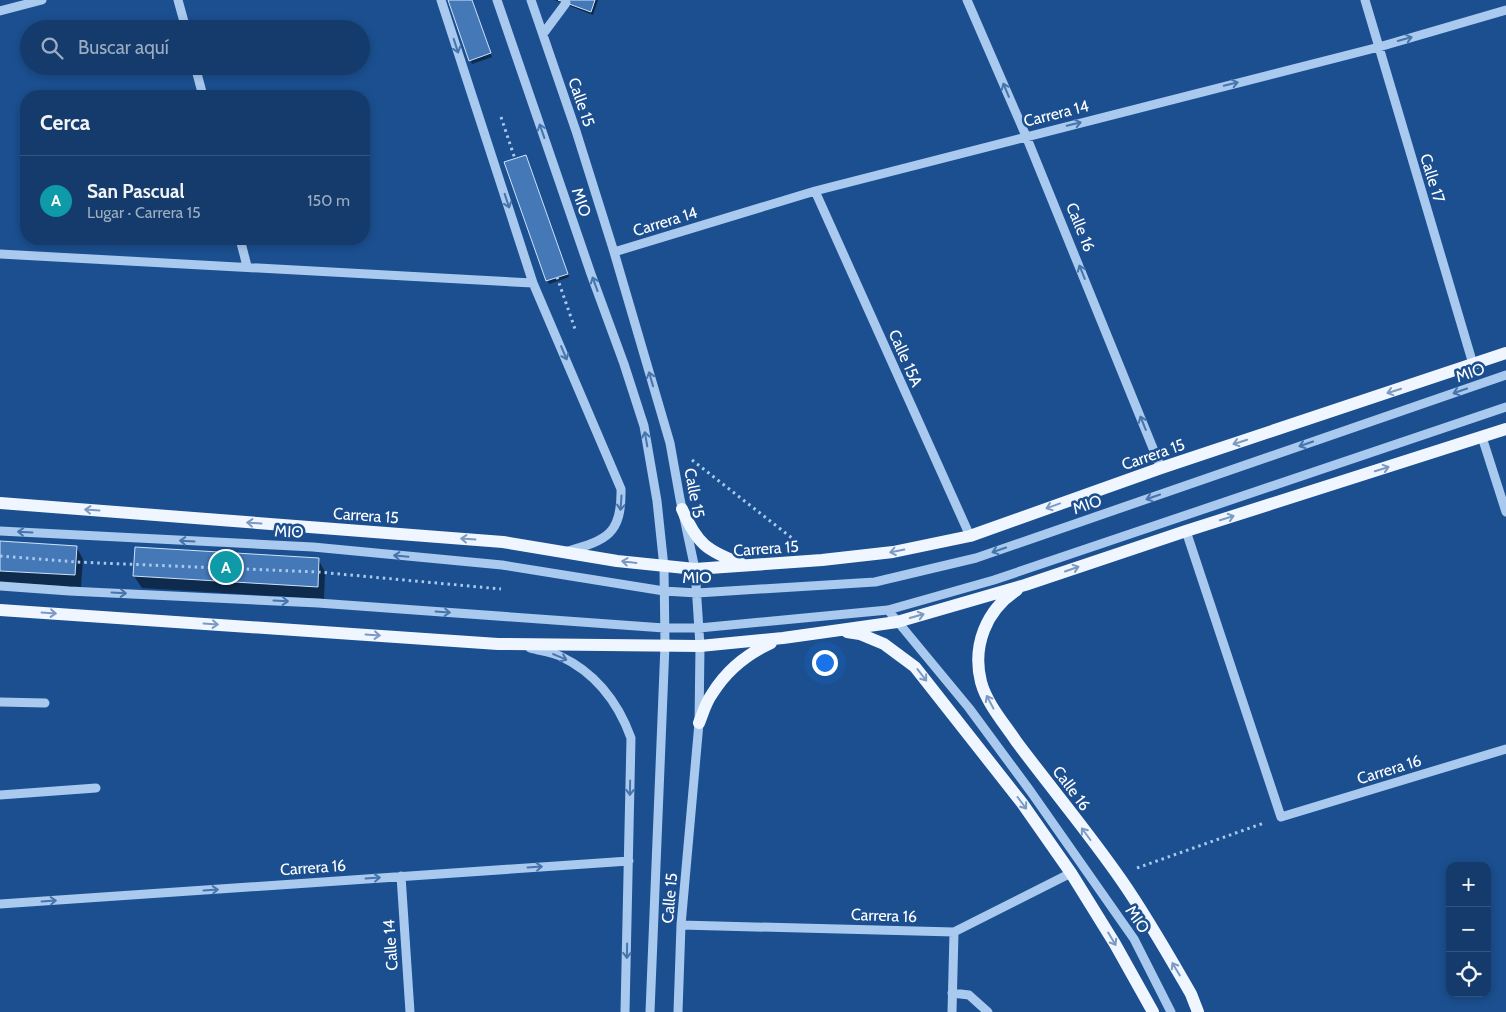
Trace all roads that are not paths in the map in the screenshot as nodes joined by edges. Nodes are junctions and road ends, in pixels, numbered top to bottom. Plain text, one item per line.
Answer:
1 (42, 0) edge
2 (178, 0) edge
3 (441, 0) edge
4 (497, 0) edge
5 (531, 0) edge
6 (968, 0) edge
7 (1364, 0) edge
8 (566, 3) dead end
9 (1506, 10) edge
10 (0, 11) edge
11 (184, 20) edge
12 (543, 34) junction
13 (1378, 47) junction
14 (197, 75) edge
15 (201, 90) edge
16 (1026, 136) junction
17 (815, 192) junction
18 (242, 245) edge
19 (614, 252) junction
20 (0, 254) edge
21 (247, 266) junction
22 (533, 283) junction
23 (1506, 353) edge
24 (1473, 364) junction
25 (1506, 375) edge
26 (1506, 407) edge
27 (1506, 429) edge
28 (1482, 437) junction
29 (1162, 468) junction
30 (0, 503) edge
31 (682, 509) junction
32 (1506, 512) edge
33 (1186, 530) junction
34 (0, 531) edge
35 (970, 536) junction
36 (562, 552) junction
37 (745, 565) junction
38 (664, 566) junction
39 (695, 569) junction
40 (1024, 585) junction
41 (0, 586) edge
42 (664, 591) junction
43 (697, 593) junction
44 (0, 610) edge
45 (888, 610) junction
46 (897, 622) junction
47 (664, 628) junction
48 (698, 628) junction
49 (834, 630) junction
50 (783, 638) junction
51 (513, 644) junction
52 (665, 645) junction
53 (700, 646) junction
54 (0, 702) edge
55 (45, 703) dead end
56 (698, 723) junction
57 (1506, 750) edge
58 (96, 788) dead end
59 (0, 795) edge
60 (629, 861) junction
61 (1071, 873) junction
62 (401, 876) junction
63 (0, 904) edge
64 (681, 925) junction
65 (954, 932) junction
66 (952, 994) junction
67 (410, 1012) edge
68 (625, 1012) edge
69 (650, 1012) edge
70 (678, 1012) edge
71 (952, 1012) edge
72 (988, 1012) edge
73 (1153, 1012) edge
74 (1171, 1012) edge
75 (1198, 1012) edge

1 - 10 street
2 - 11 street
3 -> 22 street
38 -> 4 street, MIO
5 - 12 street, Calle 15
16 -> 6 street, Calle 16
7 - 13 street, Calle 17
8 - 12 street
13 -> 9 street, Carrera 14
12 - 19 street, Calle 15
16 -> 13 street, Carrera 14
13 - 24 street, Calle 17
14 - 15 street
16 - 17 street, Carrera 14
29 -> 16 street, Calle 16
17 - 19 street, Carrera 14
17 - 35 street, Calle 15A
18 - 21 street
31 -> 19 street, Calle 15
20 - 21 street
21 - 22 street
22 -> 36 street
23 - 24 main road, Carrera 15
24 -> 29 main road, Carrera 15
25 -> 43 street, MIO
26 - 45 street
27 - 28 main road
28 - 32 street
33 -> 28 main road
29 -> 35 main road, Carrera 15
36 -> 30 main road, Carrera 15
31 - 37 main road
31 - 39 street, Calle 15
40 -> 33 main road
33 - 57 street, Carrera 16
42 -> 34 street, MIO
35 -> 37 main road, Carrera 15
38 -> 36 main road, Carrera 15
37 - 39 main road, Carrera 15
38 - 39 main road, Carrera 15
38 - 42 street, MIO
39 - 43 street, Calle 15
46 -> 40 main road
75 -> 40 main road, Calle 16
41 -> 47 street
42 - 43 street, MIO
42 - 47 street, MIO
43 - 48 street, Calle 15
44 -> 51 main road
45 - 46 street, MIO
45 - 48 street
46 - 49 main road
46 - 74 street, MIO
47 - 48 street
47 - 52 street, MIO
48 - 53 street, Calle 15
49 - 50 main road
49 -> 61 main road
50 - 53 main road
50 - 56 main road
51 - 52 main road
51 -> 60 street
52 - 53 main road
52 - 69 street, MIO
53 - 56 street, Calle 15
54 - 55 street
56 - 64 street, Calle 15
58 - 59 street
62 -> 60 street, Carrera 16
60 -> 68 street
61 - 65 street, Carrera 16
61 -> 73 main road
63 -> 62 street, Carrera 16
62 - 67 street, Calle 14
64 - 65 street, Carrera 16
64 - 70 street, Calle 15
65 - 66 street
66 - 71 street
66 - 72 street

